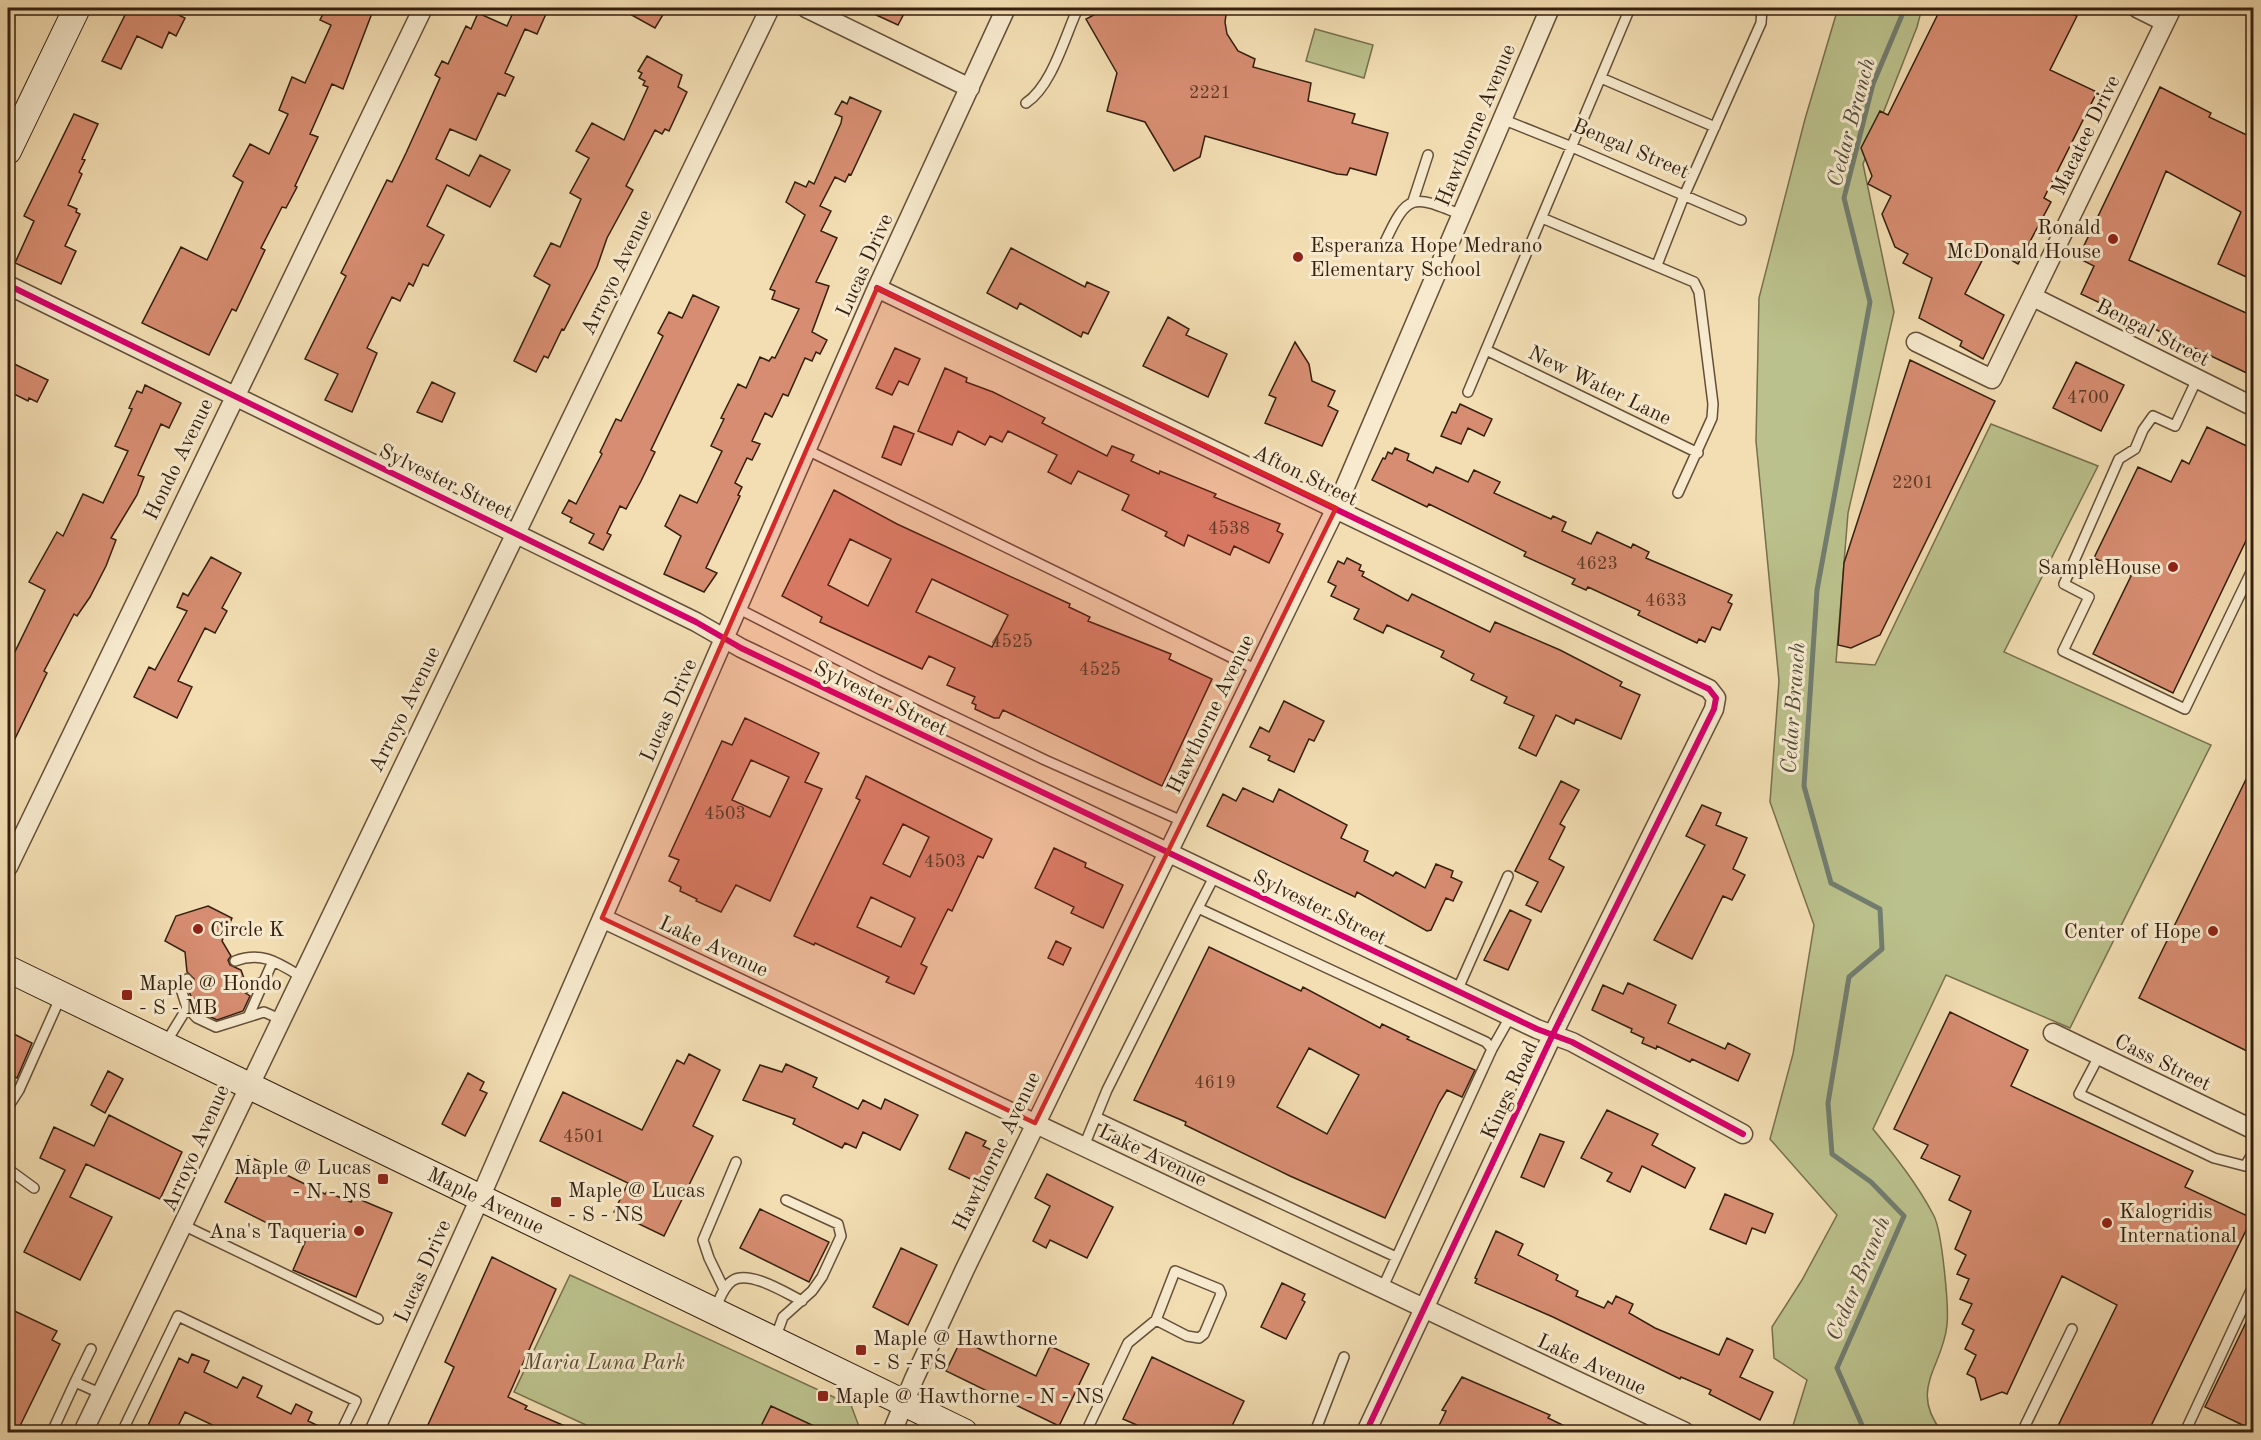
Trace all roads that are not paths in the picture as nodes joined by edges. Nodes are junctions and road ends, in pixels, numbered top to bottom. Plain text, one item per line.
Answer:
1 (76, 8) edge
2 (423, 8) edge
3 (770, 8) edge
4 (806, 8) edge
5 (1006, 8) edge
6 (1078, 8) edge
7 (1550, 8) edge
8 (1630, 8) edge
9 (1762, 8) edge
10 (2136, 8) edge
11 (2168, 15) edge
12 (1601, 78) junction
13 (970, 87) junction
14 (1026, 103) dead end
15 (1502, 119) junction
16 (1715, 127) junction
17 (1572, 147) junction
18 (8, 151) edge
19 (1428, 155) dead end
20 (1684, 196) junction
21 (1413, 201) junction
22 (1462, 215) junction
23 (1542, 218) junction
24 (1741, 220) dead end
25 (1385, 242) dead end
26 (1657, 266) junction
27 (8, 285) edge
28 (877, 288) junction
29 (2032, 297) junction
30 (1916, 342) dead end
31 (1486, 350) junction
32 (2197, 379) junction
33 (1468, 392) dead end
34 (234, 396) junction
35 (2253, 407) edge
36 (807, 450) junction
37 (1698, 453) junction
38 (1678, 493) dead end
39 (1336, 508) junction
40 (514, 533) junction
41 (2253, 566) edge
42 (737, 608) junction
43 (724, 639) junction
44 (1257, 670) junction
45 (1716, 698) joint
46 (1182, 821) junction
47 (1166, 853) junction
48 (8, 867) edge
49 (1215, 875) junction
50 (1508, 876) dead end
51 (1198, 908) junction
52 (602, 918) junction
53 (235, 961) dead end
54 (273, 961) junction
55 (9, 973) edge
56 (300, 976) junction
57 (187, 979) dead end
58 (264, 981) junction
59 (247, 987) dead end
60 (1457, 991) junction
61 (62, 995) junction
62 (191, 1006) junction
63 (249, 1015) junction
64 (1510, 1017) junction
65 (280, 1019) junction
66 (2053, 1033) dead end
67 (1553, 1034) junction
68 (165, 1045) junction
69 (1492, 1049) junction
70 (2099, 1056) junction
71 (248, 1085) junction
72 (8, 1107) edge
73 (1096, 1117) junction
74 (1035, 1123) junction
75 (2253, 1130) edge
76 (1743, 1134) dead end
77 (1084, 1146) junction
78 (2253, 1151) edge
79 (736, 1162) dead end
80 (8, 1169) edge
81 (34, 1188) dead end
82 (480, 1198) junction
83 (786, 1200) dead end
84 (184, 1226) junction
85 (1396, 1257) junction
86 (2253, 1284) edge
87 (1382, 1289) junction
88 (719, 1300) junction
89 (802, 1300) junction
90 (1424, 1310) junction
91 (378, 1319) dead end
92 (1156, 1320) junction
93 (2072, 1329) dead end
94 (774, 1341) junction
95 (91, 1349) dead end
96 (1344, 1357) dead end
97 (75, 1382) junction
98 (102, 1394) junction
99 (904, 1403) junction
100 (52, 1432) edge
101 (83, 1432) edge
102 (122, 1432) edge
103 (341, 1432) edge
104 (375, 1432) edge
105 (892, 1432) edge
106 (964, 1432) edge
107 (1088, 1432) edge
108 (1315, 1432) edge
109 (1366, 1432) edge
110 (1685, 1432) edge
111 (2022, 1432) edge
112 (2185, 1432) edge

1 - 18 main road
2 - 34 street, Hondo Avenue
3 - 40 street, Arroyo Avenue
4 - 13 street
5 - 13 street, Lucas Drive
6 - 14 lane
7 - 15 street, Hawthorne Avenue
8 - 12 lane
9 - 16 lane
10 - 11 street
11 - 29 street, Macatee Drive
12 - 16 lane
12 - 17 lane
13 - 28 street, Lucas Drive
15 - 17 lane, Bengal Street
15 - 22 street, Hawthorne Avenue
16 - 20 lane
17 - 20 lane, Bengal Street
17 - 23 lane
19 - 21 lane
20 - 24 lane, Bengal Street
20 - 26 lane
21 - 22 lane
21 - 25 lane
22 - 39 street, Hawthorne Avenue
23 - 26 lane
23 - 31 lane
26 - 37 lane
27 - 34 street, Sylvester Street
28 - 36 street, Lucas Drive
28 - 39 street, Afton Street
29 - 30 street, Macatee Drive
29 - 32 street, Bengal Street
31 - 33 lane
31 - 37 lane, New Water Lane
32 - 35 street, Bengal Street
32 - 41 lane
34 - 40 street, Sylvester Street
34 - 48 street, Hondo Avenue
36 - 42 street, Lucas Drive
36 - 44 lane
37 - 38 lane
39 - 44 street, Hawthorne Avenue
39 - 45 street, Afton Street
40 - 43 street, Sylvester Street
40 - 56 street, Arroyo Avenue
42 - 43 street, Lucas Drive
42 - 46 lane
43 - 47 street, Sylvester Street
43 - 52 street, Lucas Drive
44 - 46 street, Hawthorne Avenue
45 - 67 street, Kings Road
46 - 47 street, Hawthorne Avenue
47 - 49 street, Sylvester Street
47 - 74 street, Hawthorne Avenue
49 - 51 lane
49 - 60 street, Sylvester Street
50 - 60 lane
51 - 69 lane
51 - 73 lane
52 - 74 street, Lake Avenue
52 - 82 street, Lucas Drive
53 - 54 lane
54 - 56 lane
54 - 58 lane
55 - 61 main road, Maple Avenue
56 - 65 street, Arroyo Avenue
57 - 62 lane
58 - 59 lane
58 - 63 lane
60 - 64 street, Sylvester Street
61 - 68 main road, Maple Avenue
61 - 72 lane
62 - 63 lane
62 - 68 lane
63 - 65 lane
64 - 67 street, Sylvester Street
64 - 69 lane
65 - 71 street, Arroyo Avenue
66 - 70 street, Cass Street
67 - 76 street, Sylvester Street
67 - 90 street, Kings Road
68 - 71 main road, Maple Avenue
69 - 85 lane
70 - 75 street, Cass Street
70 - 78 lane
71 - 82 main road, Maple Avenue
71 - 84 street, Arroyo Avenue
73 - 77 lane
73 - 85 lane
74 - 77 street, Lake Avenue
74 - 99 street, Hawthorne Avenue
77 - 87 street, Lake Avenue
79 - 88 lane
80 - 81 lane
82 - 88 main road, Maple Avenue
82 - 104 street, Lucas Drive
83 - 89 lane
84 - 91 lane
84 - 98 street, Arroyo Avenue
85 - 87 lane
86 - 112 lane
87 - 90 street, Lake Avenue
88 - 89 lane
88 - 94 main road, Maple Avenue
89 - 94 lane
90 - 109 street, Kings Road
90 - 110 street, Lake Avenue
92 - 92 lane
92 - 107 lane
93 - 111 lane
94 - 99 main road, Maple Avenue
95 - 97 lane
96 - 108 lane
97 - 98 lane
97 - 100 lane
98 - 101 street, Arroyo Avenue
99 - 105 street, Hawthorne Avenue
99 - 106 main road, Maple Avenue
102 - 103 lane

